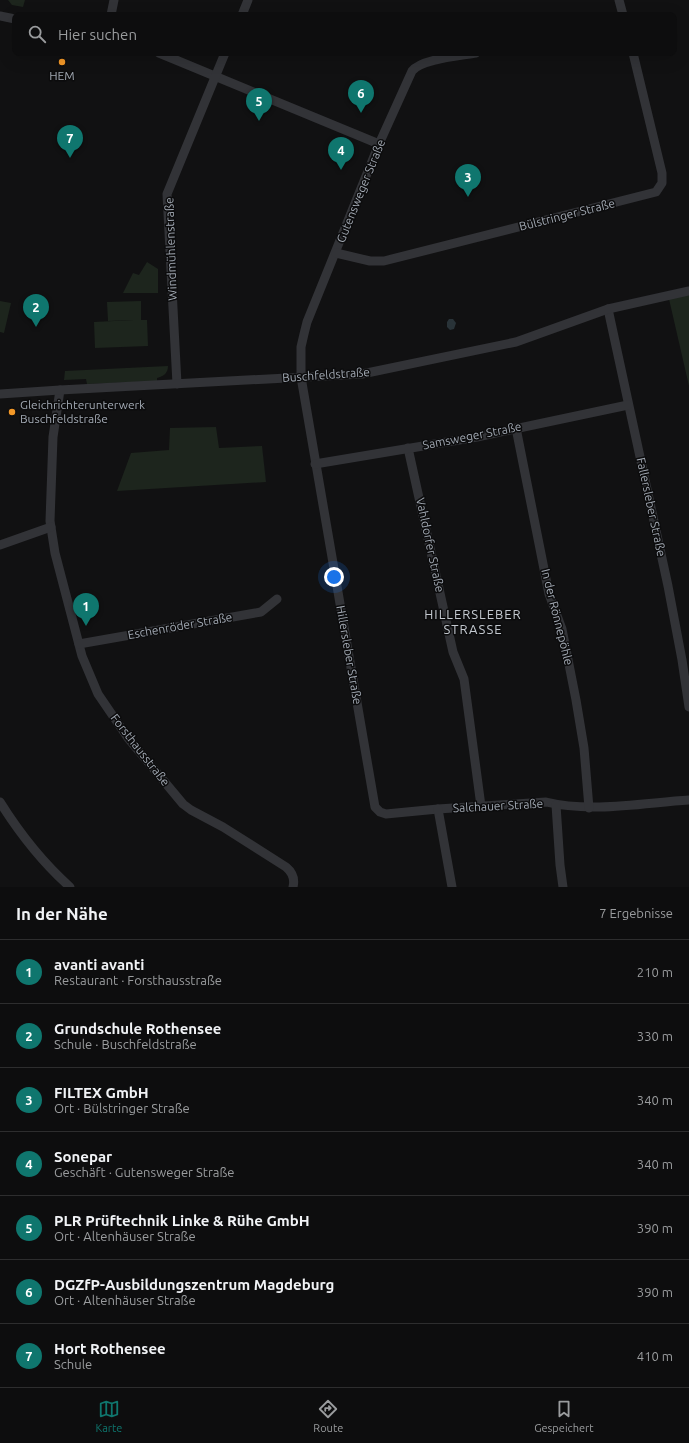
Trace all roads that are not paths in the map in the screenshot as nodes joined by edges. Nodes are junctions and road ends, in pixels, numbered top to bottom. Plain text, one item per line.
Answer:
1 (114, 0) edge
2 (248, 0) edge
3 (619, 0) edge
4 (112, 12) edge
5 (243, 12) edge
6 (622, 12) edge
7 (0, 16) edge
8 (12, 18) edge
9 (166, 56) edge
10 (224, 56) edge
11 (460, 56) edge
12 (634, 56) edge
13 (215, 76) junction
14 (379, 144) junction
15 (336, 253) junction
16 (689, 291) edge
17 (608, 309) junction
18 (301, 377) junction
19 (177, 384) junction
20 (60, 390) junction
21 (0, 394) edge
22 (628, 405) junction
23 (516, 428) junction
24 (408, 448) junction
25 (316, 464) junction
26 (51, 527) junction
27 (0, 545) edge
28 (277, 599) dead end
29 (79, 644) junction
30 (689, 707) edge
31 (689, 800) edge
32 (0, 802) edge
33 (556, 805) junction
34 (481, 806) junction
35 (589, 808) junction
36 (438, 809) junction
37 (380, 812) joint
38 (70, 887) edge
39 (294, 887) edge
40 (452, 887) edge
41 (563, 887) edge

1 - 4 street
2 - 5 street
3 - 6 street
7 - 8 street
9 - 13 street
10 - 13 street, Windmühlenstraße
11 - 14 street, Gutensweger Straße
12 - 15 street, Bülstringer Straße
13 - 14 street
13 - 19 street, Windmühlenstraße
14 - 15 street, Gutensweger Straße
15 - 18 street, Gutensweger Straße
16 - 17 street, Buschfeldstraße
17 - 18 street, Buschfeldstraße
17 - 22 street, Fallersleber Straße
18 - 19 street, Buschfeldstraße
18 - 25 street, Hillersleber Straße
19 - 20 street, Buschfeldstraße
20 - 21 street, Buschfeldstraße
20 - 26 street, Forsthausstraße
22 - 23 street, Samsweger Straße
22 - 30 street, Fallersleber Straße
23 - 24 street, Samsweger Straße
23 - 35 street, In der Rönnepöhle
24 - 25 street, Samsweger Straße
24 - 34 street, Vahldorfer Straße
25 - 37 street, Hillersleber Straße
26 - 27 street
26 - 29 street, Forsthausstraße
28 - 29 street, Eschenröder Straße
29 - 39 street, Forsthausstraße
31 - 35 street, Salchauer Straße
32 - 38 street
33 - 34 street, Salchauer Straße
33 - 35 street, Salchauer Straße
33 - 41 street
34 - 36 street, Salchauer Straße
36 - 37 street, Salchauer Straße
36 - 40 street

